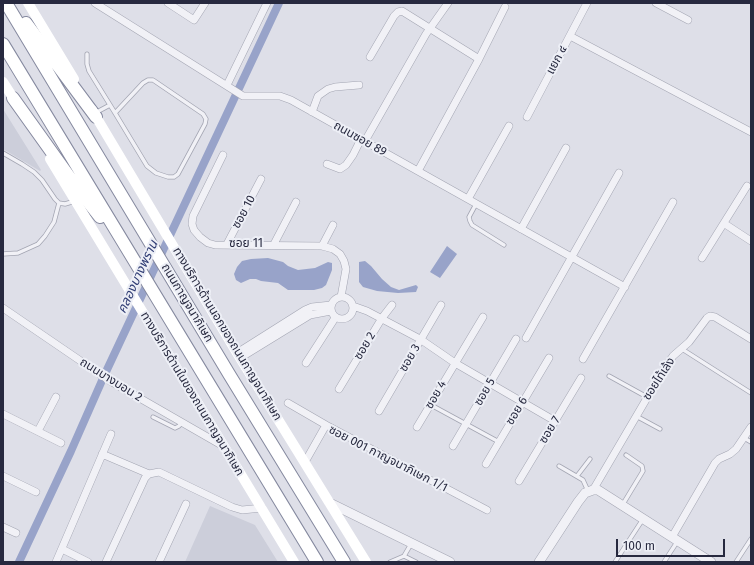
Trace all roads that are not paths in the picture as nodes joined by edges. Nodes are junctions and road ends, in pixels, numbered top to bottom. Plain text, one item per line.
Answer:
1 (6, 3) edge
2 (11, 3) edge
3 (28, 3) edge
4 (95, 3) edge
5 (168, 3) edge
6 (205, 3) edge
7 (267, 3) edge
8 (448, 3) edge
9 (587, 3) edge
10 (656, 3) edge
11 (505, 8) dead end
12 (688, 20) dead end
13 (431, 28) junction
14 (570, 36) junction
15 (3, 44) edge
16 (88, 54) dead end
17 (370, 56) dead end
18 (479, 59) junction
19 (359, 85) dead end
20 (228, 86) junction
21 (6, 89) edge
22 (110, 104) junction
23 (312, 112) junction
24 (115, 113) junction
25 (95, 115) junction
26 (527, 117) dead end
27 (509, 126) dead end
28 (751, 132) edge
29 (363, 140) junction
30 (566, 148) dead end
31 (3, 153) edge
32 (223, 155) dead end
33 (327, 164) dead end
34 (418, 171) junction
35 (619, 174) dead end
36 (261, 179) dead end
37 (747, 186) dead end
38 (468, 199) junction
39 (76, 201) junction
40 (59, 202) junction
41 (296, 202) dead end
42 (673, 202) dead end
43 (476, 204) junction
44 (724, 224) junction
45 (333, 225) dead end
46 (521, 229) junction
47 (751, 240) edge
48 (227, 244) junction
49 (274, 244) junction
50 (504, 245) dead end
51 (322, 246) junction
52 (128, 250) junction
53 (3, 254) edge
54 (571, 257) junction
55 (702, 258) dead end
56 (625, 287) junction
57 (341, 297) junction
58 (392, 305) dead end
59 (441, 305) dead end
60 (353, 306) junction
61 (3, 308) edge
62 (331, 308) junction
63 (483, 317) dead end
64 (335, 318) junction
65 (382, 318) junction
66 (526, 338) dead end
67 (516, 339) dead end
68 (751, 339) edge
69 (420, 340) junction
70 (682, 349) junction
71 (239, 355) junction
72 (549, 358) dead end
73 (583, 359) dead end
74 (306, 363) dead end
75 (455, 363) junction
76 (609, 376) dead end
77 (581, 378) dead end
78 (489, 384) junction
79 (339, 389) dead end
80 (751, 393) edge
81 (56, 397) dead end
82 (647, 397) junction
83 (522, 402) junction
84 (288, 403) dead end
85 (431, 405) junction
86 (378, 411) dead end
87 (3, 414) edge
88 (636, 416) junction
89 (153, 417) dead end
90 (555, 421) junction
91 (182, 422) junction
92 (466, 424) junction
93 (326, 425) junction
94 (417, 427) dead end
95 (751, 427) edge
96 (660, 429) dead end
97 (38, 431) junction
98 (111, 434) dead end
99 (744, 438) junction
100 (499, 442) junction
101 (751, 442) edge
102 (61, 443) dead end
103 (453, 446) dead end
104 (223, 447) junction
105 (102, 454) junction
106 (626, 455) dead end
107 (590, 458) dead end
108 (305, 462) junction
109 (486, 464) dead end
110 (559, 466) dead end
111 (149, 474) junction
112 (3, 476) edge
113 (577, 476) junction
114 (519, 481) dead end
115 (590, 491) junction
116 (36, 492) dead end
117 (330, 503) junction
118 (186, 504) dead end
119 (623, 505) junction
120 (262, 508) junction
121 (487, 510) dead end
122 (644, 519) junction
123 (3, 527) edge
124 (16, 533) dead end
125 (675, 539) junction
126 (751, 539) edge
127 (412, 544) junction
128 (62, 549) junction
129 (404, 556) junction
130 (56, 562) edge
131 (88, 562) edge
132 (106, 562) edge
133 (159, 562) edge
134 (294, 562) edge
135 (317, 562) edge
136 (344, 562) edge
137 (366, 562) edge
138 (391, 562) edge
139 (416, 562) edge
140 (450, 562) edge
141 (539, 562) edge
142 (615, 562) edge
143 (664, 562) edge
144 (710, 562) edge
145 (736, 562) edge

1 - 136 highway, ถนนกาญจนาภิเษก
2 - 25 highway
3 - 25 main road, ทางบริการด้านนอกของถนนกาญจนาภิเษก
4 - 20 street, ถนนซอย 89
5 - 6 street
7 - 20 street
8 - 13 street
9 - 14 street, แยก ๔
10 - 12 street
11 - 18 street
13 - 17 street
13 - 18 street
13 - 29 street
14 - 26 street, แยก ๔
14 - 28 street
15 - 52 highway, ถนนกาญจนาภิเษก
16 - 22 lane
18 - 34 street
19 - 23 street
20 - 23 street, ถนนซอย 89
21 - 39 main road, ทางบริการด้านในของถนนกาญจนาภิเษก
21 - 52 highway
22 - 24 lane
22 - 25 lane
23 - 29 street, ถนนซอย 89
24 - 24 lane
25 - 71 main road, ทางบริการด้านนอกของถนนกาญจนาภิเษก
27 - 38 street
29 - 33 street
29 - 34 street, ถนนซอย 89
30 - 46 street
31 - 40 lane
32 - 48 street, ซอย 11
34 - 38 street, ถนนซอย 89
35 - 54 street
36 - 48 street, ซอย 10
37 - 44 street
38 - 43 street, ถนนซอย 89
39 - 40 lane
39 - 104 main road, ทางบริการด้านในของถนนกาญจนาภิเษก
40 - 53 lane
41 - 49 street
42 - 56 street
43 - 46 street, ถนนซอย 89
43 - 50 lane
44 - 47 street
44 - 55 street
45 - 51 street
46 - 54 street, ถนนซอย 89
48 - 49 street, ซอย 11
49 - 51 street, ซอย 11
51 - 57 street, ซอย 11
52 - 135 highway, ถนนกาญจนาภิเษก
54 - 56 street, ถนนซอย 89
54 - 66 street
56 - 73 street
57 - 60 street
57 - 62 street
58 - 65 street, ซอย 2
59 - 69 street, ซอย 3
60 - 64 street
60 - 65 street
61 - 91 street, ถนนบางบอน 2
62 - 64 street
62 - 71 street
63 - 75 street, ซอย 4
64 - 74 street
65 - 69 street
65 - 79 street, ซอย 2
67 - 78 street, ซอย 5
68 - 70 street, ซอยไท้เล้ง
69 - 75 street
69 - 86 street, ซอย 3
70 - 80 lane
70 - 82 street, ซอยไท้เล้ง
71 - 108 main road, ทางบริการด้านนอกของถนนกาญจนาภิเษก
72 - 83 street, ซอย 6
75 - 78 street
75 - 85 street, ซอย 4
76 - 82 lane
77 - 90 street, ซอย 7
78 - 83 street
78 - 92 street, ซอย 5
81 - 97 street
82 - 88 street, ซอยไท้เล้ง
83 - 90 street
83 - 100 street, ซอย 6
84 - 93 street
85 - 92 lane
85 - 94 street, ซอย 4
87 - 97 street
88 - 96 lane
88 - 115 street, ซอยไท้เล้ง
89 - 91 lane
90 - 114 street, ซอย 7
91 - 104 street, ถนนบางบอน 2
92 - 100 lane
92 - 103 street, ซอย 5
93 - 108 street, ซอย 001 กาญจนาภิเษก 1/1
93 - 121 street, ซอย 001 กาญจนาภิเษก 1/1
95 - 99 street
97 - 102 street
98 - 105 street
99 - 101 lane
99 - 125 street
100 - 109 street, ซอย 6
104 - 120 main road, ทางบริการด้านในของถนนกาญจนาภิเษก
105 - 111 street
105 - 128 street
106 - 119 lane
107 - 113 lane
108 - 117 main road, ทางบริการด้านนอกของถนนกาญจนาภิเษก
110 - 113 lane
111 - 120 street
111 - 132 street
112 - 116 street
113 - 115 lane
115 - 119 street
115 - 141 street
117 - 127 street
117 - 137 main road, ทางบริการด้านนอกของถนนกาญจนาภิเษก
118 - 133 street
119 - 122 street
120 - 134 main road, ทางบริการด้านในของถนนกาญจนาภิเษก
122 - 125 street
122 - 142 lane
123 - 124 street
125 - 143 lane
125 - 144 street
126 - 145 lane
127 - 129 lane
127 - 140 street
128 - 130 street
128 - 131 street
129 - 138 lane
129 - 139 lane

